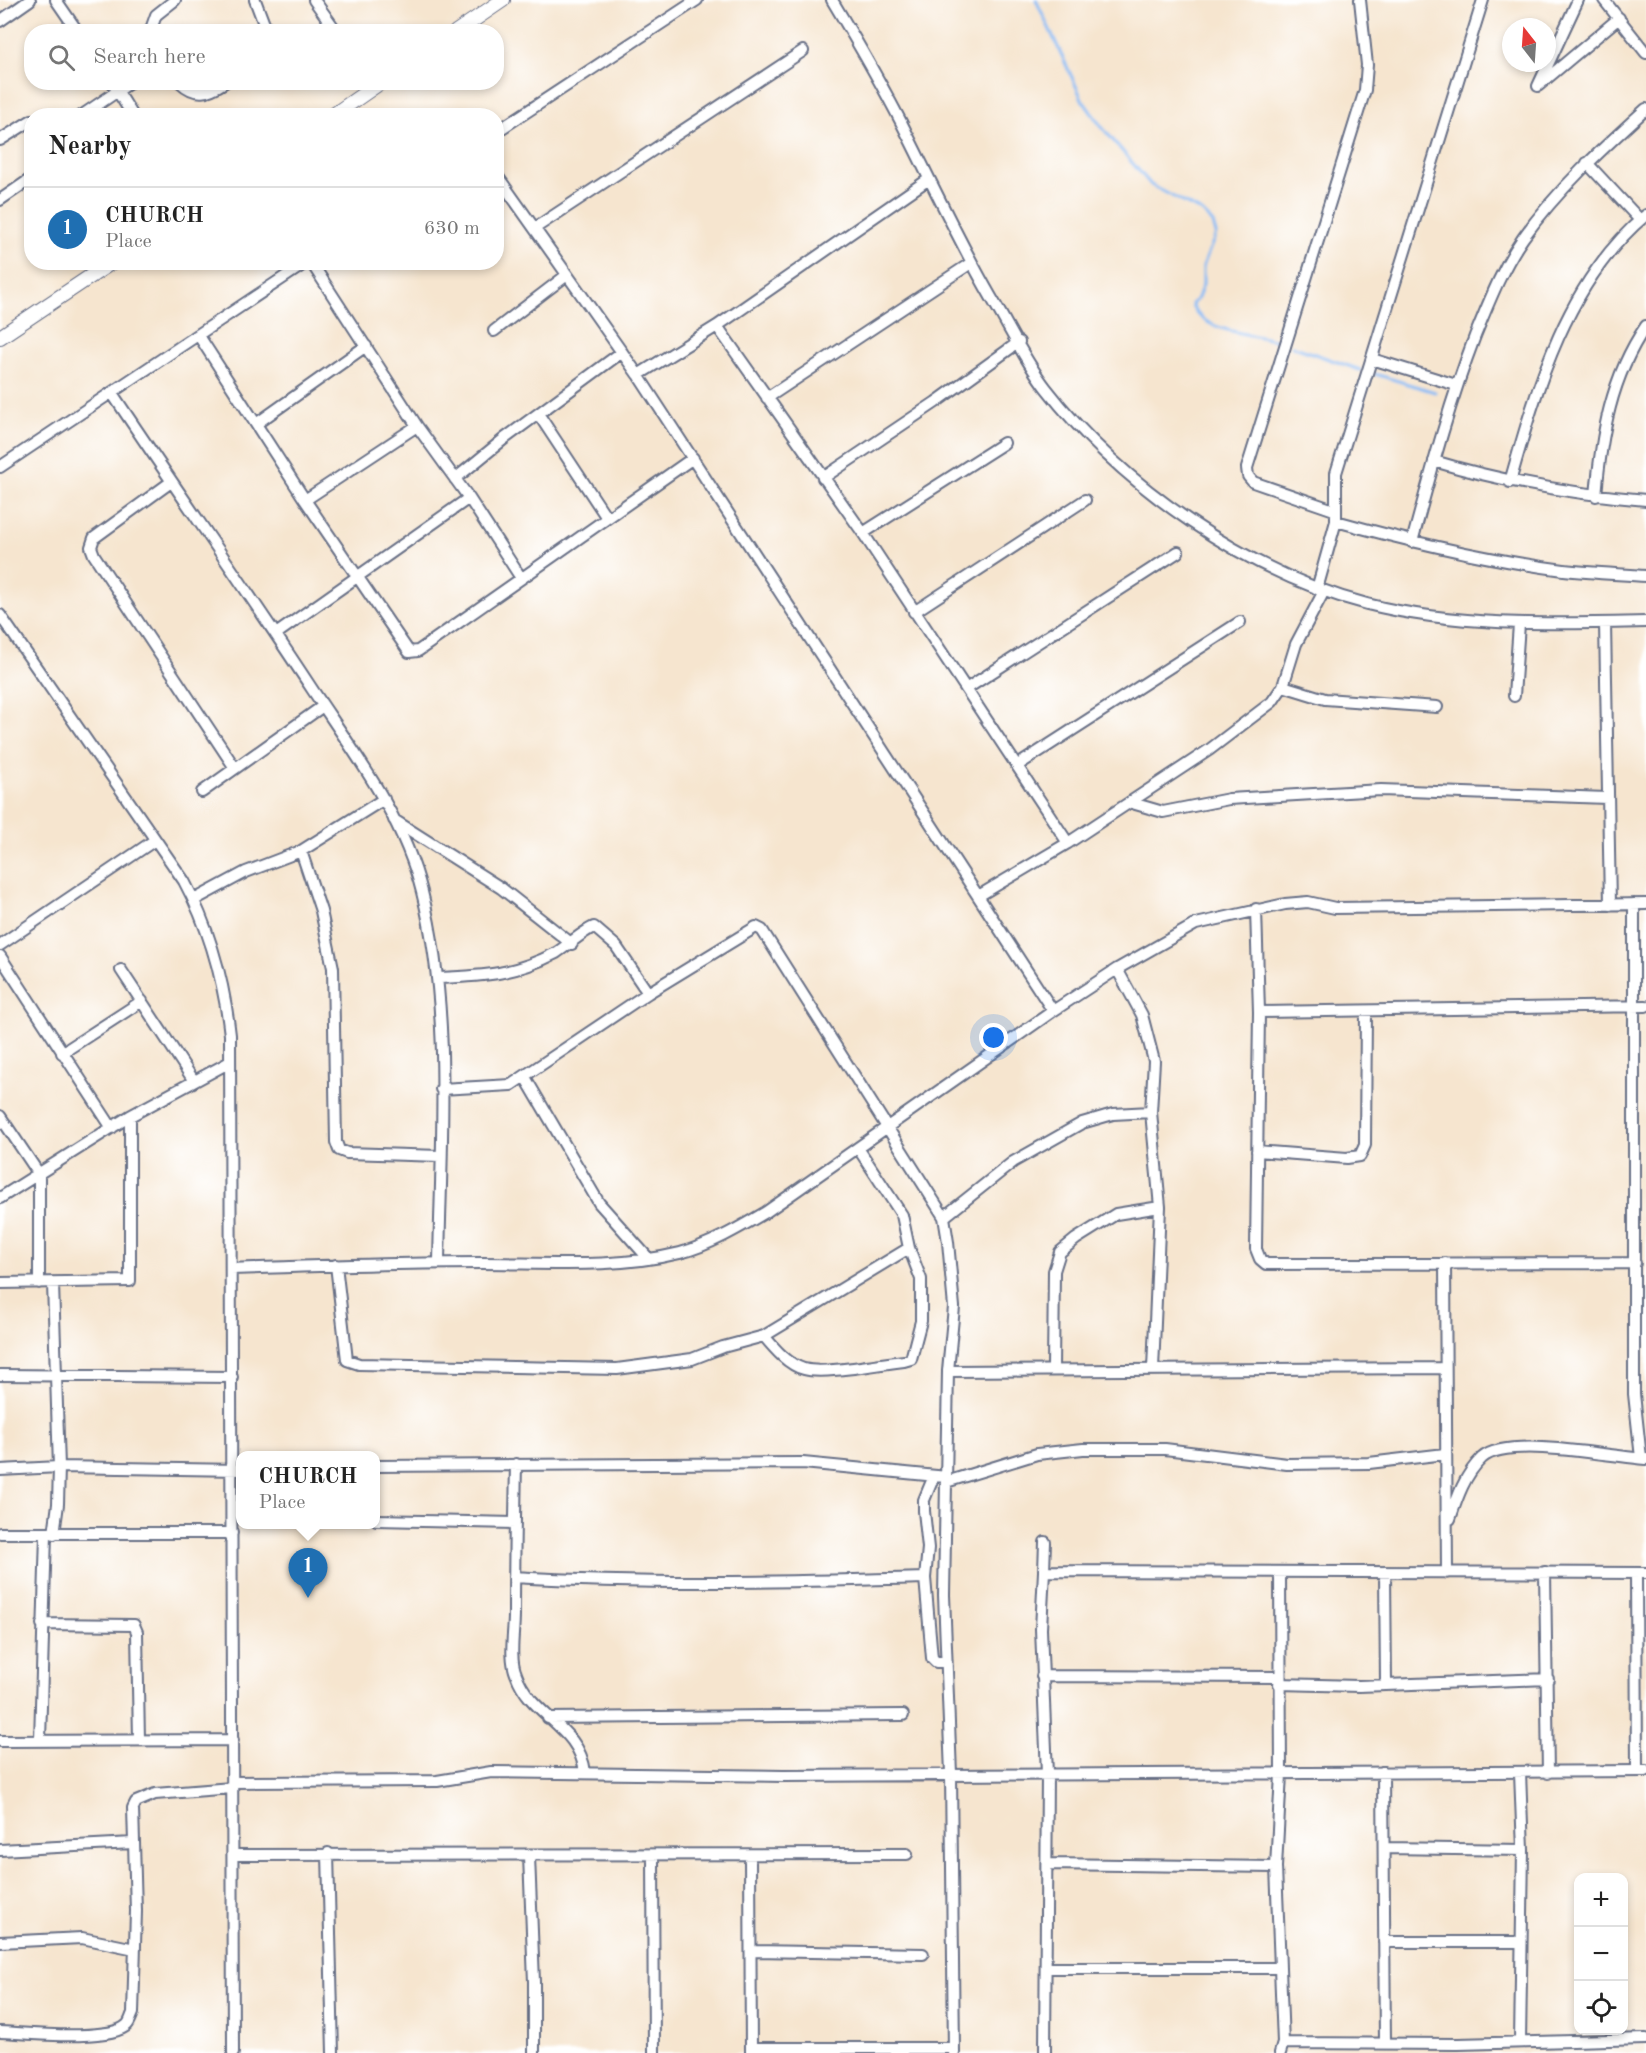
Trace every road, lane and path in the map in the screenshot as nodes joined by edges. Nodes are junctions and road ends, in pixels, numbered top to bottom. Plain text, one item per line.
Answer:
1 (9, 0) edge
2 (30, 0) edge
3 (56, 0) edge
4 (175, 0) edge
5 (315, 0) edge
6 (503, 0) edge
7 (697, 0) edge
8 (832, 0) edge
9 (1360, 0) edge
10 (1482, 0) edge
11 (1578, 0) edge
12 (1605, 0) edge
13 (257, 1) edge
14 (16, 9) junction
15 (1619, 18) junction
16 (0, 21) edge
17 (72, 24) edge
18 (153, 24) edge
19 (264, 24) edge
20 (332, 24) edge
21 (468, 24) edge
22 (802, 51) dead end
23 (1646, 52) edge
24 (111, 90) edge
25 (117, 90) edge
26 (190, 90) edge
27 (207, 90) edge
28 (368, 90) edge
29 (90, 108) edge
30 (128, 108) edge
31 (343, 108) edge
32 (1646, 109) edge
33 (24, 125) edge
34 (504, 127) edge
35 (0, 140) edge
36 (1587, 164) junction
37 (929, 179) junction
38 (24, 184) edge
39 (504, 185) edge
40 (0, 200) edge
41 (1643, 217) edge
42 (535, 228) junction
43 (971, 263) junction
44 (100, 270) edge
45 (297, 270) edge
46 (314, 270) edge
47 (567, 275) junction
48 (717, 326) junction
49 (1646, 326) edge
50 (494, 331) dead end
51 (199, 336) junction
52 (0, 337) edge
53 (1019, 342) junction
54 (366, 346) junction
55 (622, 352) junction
56 (1372, 359) junction
57 (638, 375) junction
58 (1456, 385) junction
59 (112, 393) junction
60 (767, 398) junction
61 (539, 415) junction
62 (256, 424) junction
63 (417, 426) junction
64 (1004, 443) dead end
65 (693, 458) junction
66 (1434, 461) junction
67 (0, 467) edge
68 (823, 478) junction
69 (456, 479) junction
70 (171, 482) junction
71 (1510, 482) junction
72 (1596, 496) junction
73 (469, 498) junction
74 (305, 500) junction
75 (1085, 500) dead end
76 (1646, 500) edge
77 (1335, 516) junction
78 (607, 518) junction
79 (863, 533) junction
80 (1412, 542) junction
81 (1178, 552) dead end
82 (357, 576) junction
83 (1646, 576) edge
84 (521, 578) junction
85 (1321, 590) junction
86 (914, 612) junction
87 (0, 615) edge
88 (1240, 622) dead end
89 (1646, 622) edge
90 (1605, 623) junction
91 (1519, 624) junction
92 (276, 634) junction
93 (1284, 686) junction
94 (966, 690) junction
95 (1514, 696) dead end
96 (323, 706) junction
97 (1437, 707) dead end
98 (1018, 765) junction
99 (235, 768) junction
100 (202, 792) dead end
101 (1607, 798) junction
102 (384, 799) junction
103 (1132, 803) junction
104 (394, 820) junction
105 (155, 840) junction
106 (1068, 843) junction
107 (301, 851) junction
108 (980, 895) junction
109 (194, 900) junction
110 (1610, 904) junction
111 (1640, 904) edge
112 (1256, 909) junction
113 (572, 944) junction
114 (0, 945) edge
115 (0, 956) edge
116 (1117, 969) junction
117 (121, 970) dead end
118 (438, 978) junction
119 (648, 993) junction
120 (142, 1001) junction
121 (1633, 1006) junction
122 (1646, 1006) edge
123 (1053, 1011) junction
124 (1259, 1012) junction
125 (1366, 1012) junction
126 (62, 1053) junction
127 (230, 1062) junction
128 (525, 1077) junction
129 (194, 1081) junction
130 (441, 1089) junction
131 (1151, 1112) junction
132 (0, 1116) edge
133 (130, 1116) junction
134 (888, 1127) junction
135 (112, 1128) junction
136 (858, 1148) junction
137 (1257, 1151) junction
138 (1634, 1155) junction
139 (1646, 1155) edge
140 (440, 1156) junction
141 (39, 1174) junction
142 (0, 1198) edge
143 (1160, 1207) junction
144 (944, 1217) junction
145 (909, 1248) junction
146 (1639, 1257) edge
147 (649, 1259) junction
148 (439, 1263) junction
149 (1445, 1263) junction
150 (336, 1265) junction
151 (231, 1269) junction
152 (0, 1283) edge
153 (39, 1283) junction
154 (53, 1284) junction
155 (764, 1336) junction
156 (1445, 1368) junction
157 (1053, 1369) junction
158 (1153, 1369) junction
159 (948, 1371) junction
160 (0, 1375) edge
161 (55, 1376) junction
162 (232, 1377) junction
163 (1445, 1454) junction
164 (1644, 1459) edge
165 (516, 1464) junction
166 (380, 1466) edge
167 (59, 1467) junction
168 (0, 1470) edge
169 (236, 1470) edge
170 (934, 1476) junction
171 (946, 1480) junction
172 (380, 1520) edge
173 (515, 1523) junction
174 (1447, 1526) junction
175 (0, 1533) edge
176 (232, 1533) junction
177 (50, 1534) junction
178 (1045, 1542) dead end
179 (1044, 1570) junction
180 (1280, 1572) junction
181 (1385, 1572) junction
182 (1545, 1572) junction
183 (1447, 1573) junction
184 (1641, 1573) edge
185 (514, 1577) junction
186 (925, 1578) junction
187 (42, 1624) junction
188 (946, 1662) junction
189 (1042, 1676) junction
190 (1548, 1680) junction
191 (1279, 1681) junction
192 (1386, 1684) junction
193 (903, 1715) dead end
194 (548, 1718) junction
195 (40, 1740) junction
196 (139, 1740) junction
197 (233, 1740) junction
198 (0, 1741) edge
199 (1642, 1771) edge
200 (585, 1772) junction
201 (1383, 1772) junction
202 (1520, 1773) junction
203 (1548, 1773) junction
204 (951, 1774) junction
205 (1047, 1774) junction
206 (1281, 1774) junction
207 (233, 1785) junction
208 (133, 1844) junction
209 (1385, 1848) junction
210 (0, 1850) edge
211 (1522, 1850) junction
212 (328, 1853) junction
213 (908, 1854) dead end
214 (234, 1855) junction
215 (653, 1855) junction
216 (529, 1856) junction
217 (750, 1856) junction
218 (1047, 1864) junction
219 (1276, 1867) junction
220 (0, 1942) edge
221 (1384, 1942) junction
222 (1521, 1942) junction
223 (135, 1949) junction
224 (751, 1951) junction
225 (923, 1954) dead end
226 (1047, 1968) junction
227 (1278, 1968) junction
228 (0, 2032) edge
229 (1646, 2039) edge
230 (1607, 2040) junction
231 (1520, 2042) junction
232 (1385, 2044) junction
233 (1282, 2048) edge
234 (1458, 2049) edge
235 (751, 2051) edge
236 (954, 2051) edge
237 (233, 2053) edge
238 (333, 2053) edge
239 (534, 2053) edge
240 (654, 2053) edge
241 (1045, 2053) edge
242 (1607, 2053) edge

1 - 14 street
2 - 14 street
3 - 17 street
4 - 18 street
5 - 20 street
6 - 21 street
7 - 34 street
8 - 37 street
9 - 77 street
10 - 56 street
11 - 15 street
12 - 15 street
13 - 19 street
14 - 16 street
15 - 23 street
22 - 42 street
24 - 29 street
25 - 30 street
26 - 27 street
28 - 31 street
32 - 36 street
33 - 35 street
36 - 41 street
36 - 58 street
37 - 43 street
37 - 48 street
38 - 40 street
39 - 42 street
41 - 71 street
42 - 47 street
43 - 53 street
43 - 60 street
44 - 52 street
45 - 51 street
46 - 54 street
47 - 50 street
47 - 55 street
48 - 57 street
48 - 60 street
49 - 72 street
51 - 59 street
51 - 62 street
53 - 68 street
53 - 85 street
54 - 62 street
54 - 63 street
55 - 57 street
55 - 61 street
56 - 58 street
56 - 77 street
57 - 65 street
58 - 66 street
59 - 67 street
59 - 70 street
60 - 68 street
61 - 69 street
61 - 78 street
62 - 74 street
63 - 69 street
63 - 74 street
64 - 79 street
65 - 78 street
65 - 108 street
66 - 71 street
66 - 80 street
68 - 79 street
69 - 73 street
70 - 92 street
70 - 99 street
71 - 72 street
72 - 76 street
73 - 82 street
73 - 84 street
74 - 82 street
75 - 86 street
77 - 80 street
77 - 85 street
78 - 84 street
79 - 86 street
80 - 83 street
81 - 94 street
82 - 84 street
82 - 92 street
85 - 91 street
85 - 93 street
86 - 94 street
87 - 105 street
88 - 98 street
89 - 90 street
90 - 91 street
90 - 101 street
91 - 95 street
92 - 96 street
93 - 97 street
93 - 103 street
94 - 98 street
96 - 99 street
96 - 102 street
98 - 106 street
99 - 100 street
101 - 103 street
101 - 110 street
102 - 104 street
102 - 107 street
103 - 106 street
104 - 113 street
104 - 118 street
105 - 109 street
105 - 114 street
106 - 108 street
107 - 109 street
107 - 140 street
108 - 123 street
109 - 127 street
110 - 111 street
110 - 112 street
111 - 121 street
112 - 116 street
112 - 124 street
113 - 118 street
113 - 119 street
115 - 126 street
116 - 123 street
116 - 131 street
117 - 120 street
118 - 130 street
119 - 128 street
119 - 134 street
120 - 126 street
120 - 129 street
121 - 122 street
121 - 125 street
121 - 138 street
123 - 134 street
124 - 125 street
124 - 137 street
125 - 137 street
126 - 135 street
127 - 129 street
127 - 151 street
128 - 130 street
128 - 147 street
129 - 133 street
130 - 140 street
131 - 143 street
131 - 144 street
132 - 141 street
133 - 135 street
133 - 154 street
134 - 136 street
134 - 144 street
135 - 141 street
136 - 145 street
136 - 147 street
137 - 149 street
138 - 139 street
138 - 146 street
140 - 148 street
141 - 142 street
141 - 153 street
143 - 157 street
143 - 158 street
144 - 159 street
145 - 155 street
145 - 155 street
146 - 149 street
146 - 164 street
147 - 148 street
148 - 150 street
149 - 156 street
150 - 151 street
150 - 155 street
151 - 162 street
152 - 153 street
153 - 154 street
154 - 161 street
156 - 158 street
156 - 163 street
157 - 158 street
157 - 159 street
159 - 171 street
160 - 161 street
161 - 162 street
161 - 167 street
162 - 169 street
163 - 171 street
163 - 174 street
164 - 174 street
165 - 166 street
165 - 170 street
165 - 173 street
167 - 168 street
167 - 169 street
167 - 177 street
169 - 176 street
170 - 171 street
170 - 186 street
171 - 188 street
172 - 173 street
173 - 185 street
174 - 183 street
175 - 177 street
176 - 177 street
176 - 197 street
177 - 187 street
178 - 179 street
179 - 180 street
179 - 189 street
180 - 181 street
180 - 191 street
181 - 183 street
181 - 192 street
182 - 183 street
182 - 184 street
182 - 190 street
184 - 199 street
185 - 186 street
185 - 194 street
186 - 188 street
187 - 195 street
187 - 196 street
188 - 204 street
189 - 191 street
189 - 205 street
190 - 192 street
190 - 203 street
191 - 192 street
191 - 206 street
193 - 194 street
194 - 200 street
195 - 196 street
195 - 198 street
196 - 197 street
197 - 207 street
199 - 203 street
200 - 204 street
200 - 207 street
201 - 202 street
201 - 206 street
201 - 209 street
202 - 203 street
202 - 211 street
204 - 205 street
204 - 236 street
205 - 206 street
205 - 218 street
206 - 219 street
207 - 208 street
207 - 214 street
208 - 210 street
208 - 223 street
209 - 211 street
209 - 221 street
211 - 222 street
212 - 214 street
212 - 216 street
212 - 238 street
213 - 217 street
214 - 237 street
215 - 216 street
215 - 217 street
215 - 240 street
216 - 239 street
217 - 224 street
218 - 219 street
218 - 226 street
219 - 227 street
220 - 223 street
221 - 222 street
221 - 232 street
222 - 231 street
223 - 228 street
224 - 225 street
224 - 235 street
226 - 227 street
226 - 241 street
227 - 233 street
229 - 230 street
230 - 231 street
230 - 242 street
231 - 234 street
232 - 233 street
232 - 234 street
235 - 236 street

